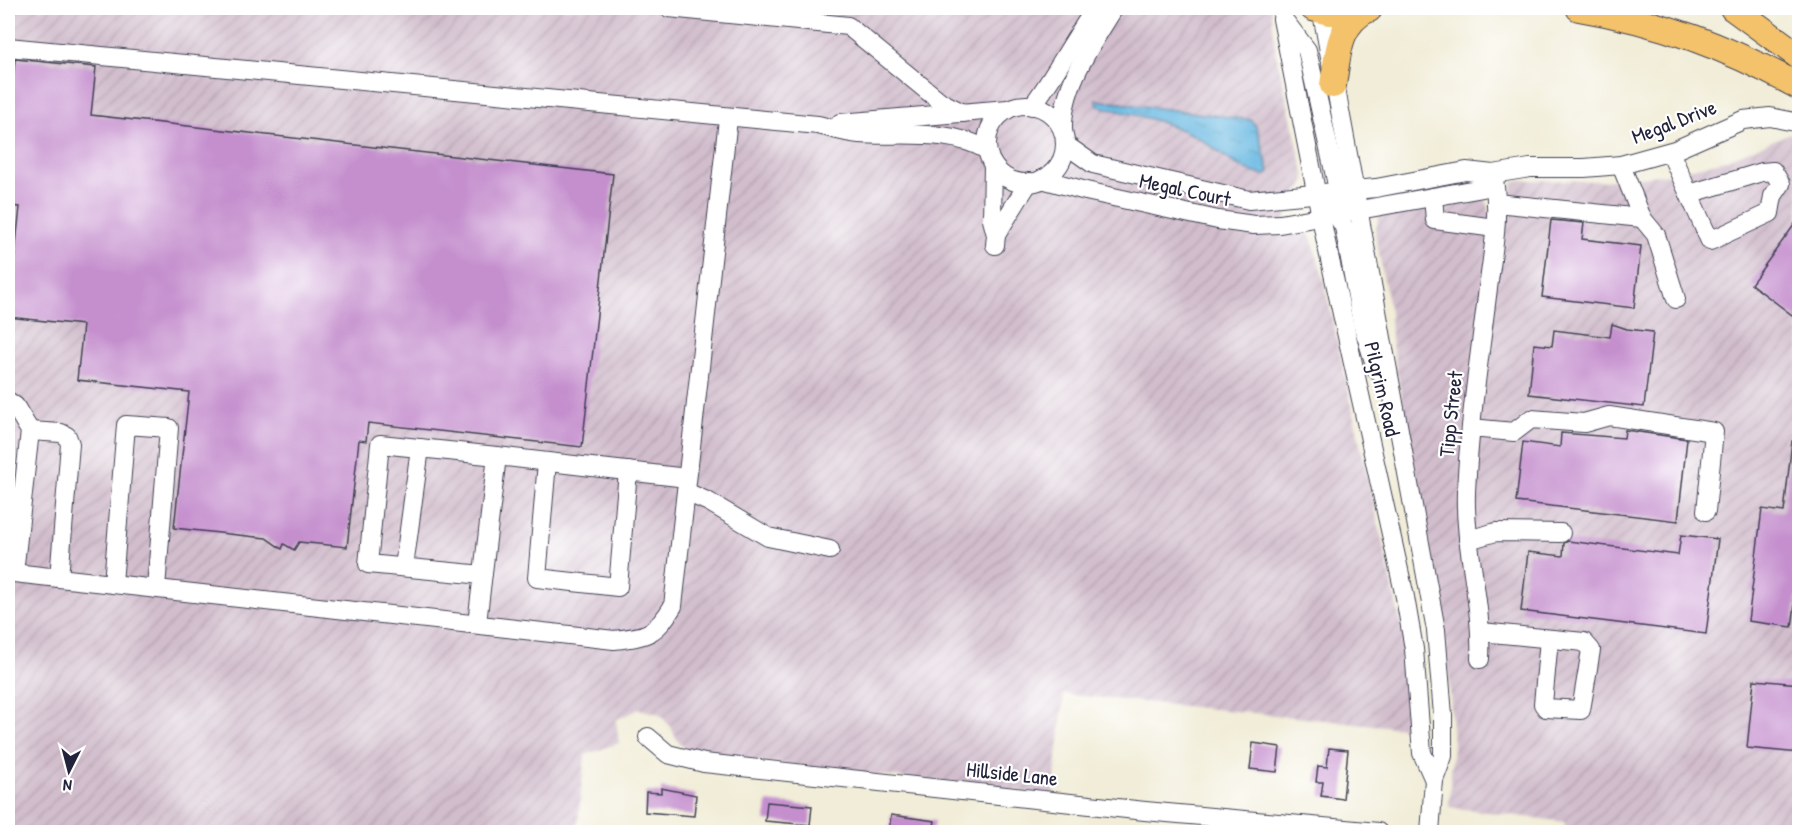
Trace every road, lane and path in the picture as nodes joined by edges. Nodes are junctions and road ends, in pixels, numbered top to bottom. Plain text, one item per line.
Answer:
1 (669, 8) edge
2 (1096, 8) edge
3 (1114, 8) edge
4 (1375, 8) edge
5 (1579, 8) edge
6 (1733, 8) edge
7 (1318, 9) edge
8 (1283, 13) edge
9 (8, 46) edge
10 (1800, 57) edge
11 (1333, 85) junction
12 (1800, 87) edge
13 (1032, 106) junction
14 (1008, 109) junction
15 (963, 113) junction
16 (728, 119) junction
17 (1800, 123) edge
18 (818, 125) junction
19 (1064, 137) junction
20 (1670, 152) junction
21 (990, 158) junction
22 (1621, 165) junction
23 (1493, 174) junction
24 (1036, 180) junction
25 (1346, 190) junction
26 (1316, 193) junction
27 (1689, 194) junction
28 (1432, 197) junction
29 (1496, 203) junction
30 (1357, 210) junction
31 (1329, 215) junction
32 (1642, 218) junction
33 (1495, 228) junction
34 (1676, 299) dead end
35 (1391, 394) junction
36 (8, 401) edge
37 (1471, 428) junction
38 (30, 431) junction
39 (420, 448) junction
40 (497, 456) junction
41 (547, 462) junction
42 (628, 471) junction
43 (686, 485) junction
44 (1706, 511) dead end
45 (1561, 533) dead end
46 (1468, 540) junction
47 (830, 550) dead end
48 (404, 567) junction
49 (483, 575) junction
50 (59, 578) junction
51 (113, 584) junction
52 (156, 588) junction
53 (477, 623) junction
54 (1481, 632) junction
55 (1549, 639) dead end
56 (1480, 659) dead end
57 (648, 737) dead end
58 (1434, 780) junction
59 (1378, 832) edge
60 (1430, 832) edge

1 - 15 street
2 - 13 street
3 - 19 street
4 - 7 highway
4 - 11 highway
5 - 12 highway
6 - 10 highway
7 - 11 street
8 - 25 street
8 - 26 street, Pilgrim Road
9 - 16 street
11 - 25 street
13 - 14 street
13 - 19 street
14 - 15 street
14 - 21 street
15 - 18 street
16 - 18 street
16 - 43 street
17 - 20 street, Megal Drive
18 - 21 street
19 - 24 street
19 - 26 street, Megal Court
20 - 22 street, Megal Drive
20 - 27 street
21 - 24 street
21 - 24 street
22 - 23 street, Megal Drive
22 - 32 street
23 - 25 street, Megal Drive
23 - 28 street, Megal Drive
23 - 29 street, Tipp Street
24 - 31 street, Megal Court
25 - 26 street, Megal Drive
25 - 30 street
26 - 31 street, Pilgrim Road
27 - 27 street
28 - 30 street, Megal Drive
28 - 33 street
29 - 32 street
29 - 33 street, Tipp Street
30 - 31 street, Megal Drive
30 - 35 street, Pilgrim Road
31 - 35 street
31 - 58 street, Pilgrim Road
32 - 34 street
33 - 37 street, Tipp Street
35 - 58 street, Pilgrim Road
36 - 38 street
37 - 44 street
37 - 46 street, Tipp Street
38 - 50 street
38 - 50 street
39 - 40 street
39 - 48 street
39 - 48 street
40 - 41 street
40 - 49 street
41 - 42 street
41 - 42 street
42 - 43 street
43 - 47 street
43 - 53 street
45 - 46 street
46 - 54 street, Tipp Street
48 - 49 street
49 - 53 street
50 - 51 street
51 - 52 street
51 - 52 street
52 - 53 street
54 - 55 street
54 - 56 street, Tipp Street
57 - 59 street, Hillside Lane
58 - 60 street, Pilgrim Road

